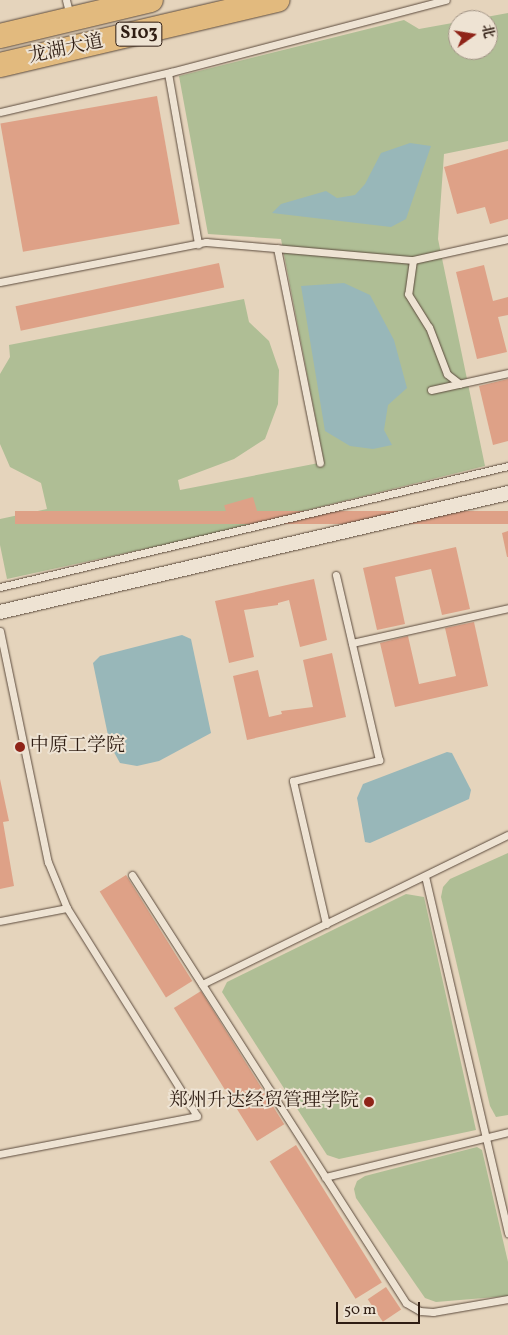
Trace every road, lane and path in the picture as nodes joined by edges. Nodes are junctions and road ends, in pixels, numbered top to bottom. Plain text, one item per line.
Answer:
1 (151, 0) edge
2 (277, 0) edge
3 (446, 0) edge
4 (69, 9) edge
5 (0, 36) edge
6 (0, 65) edge
7 (168, 72) junction
8 (0, 112) edge
9 (508, 239) edge
10 (198, 244) junction
11 (277, 248) junction
12 (413, 260) junction
13 (0, 282) edge
14 (508, 373) edge
15 (460, 384) junction
16 (431, 390) dead end
17 (320, 463) dead end
18 (508, 466) edge
19 (508, 493) edge
20 (336, 575) dead end
21 (0, 587) edge
22 (508, 608) edge
23 (0, 612) edge
24 (0, 631) edge
25 (352, 643) junction
26 (508, 835) edge
27 (132, 875) dead end
28 (425, 876) junction
29 (67, 908) junction
30 (0, 921) edge
31 (326, 924) junction
32 (202, 984) junction
33 (508, 1132) edge
34 (486, 1138) junction
35 (0, 1154) edge
36 (325, 1177) junction
37 (508, 1233) edge
38 (508, 1299) edge

1 - 4 highway, 龙湖大道 / S103
2 - 6 highway, 龙湖大道 / S103
3 - 7 lane
4 - 5 highway, 龙湖大道 / S103
7 - 8 lane
7 - 10 lane
9 - 12 lane
10 - 11 lane
10 - 13 lane
11 - 12 lane
11 - 17 lane
12 - 15 lane
14 - 15 lane
15 - 16 lane
18 - 21 lane
19 - 23 street
20 - 25 lane
22 - 25 lane
24 - 29 lane
25 - 31 lane
26 - 28 lane
27 - 32 lane
28 - 31 lane
28 - 34 lane
29 - 30 lane
29 - 35 lane
31 - 32 lane
32 - 36 lane
33 - 34 lane
34 - 36 lane
34 - 37 lane
36 - 38 lane

